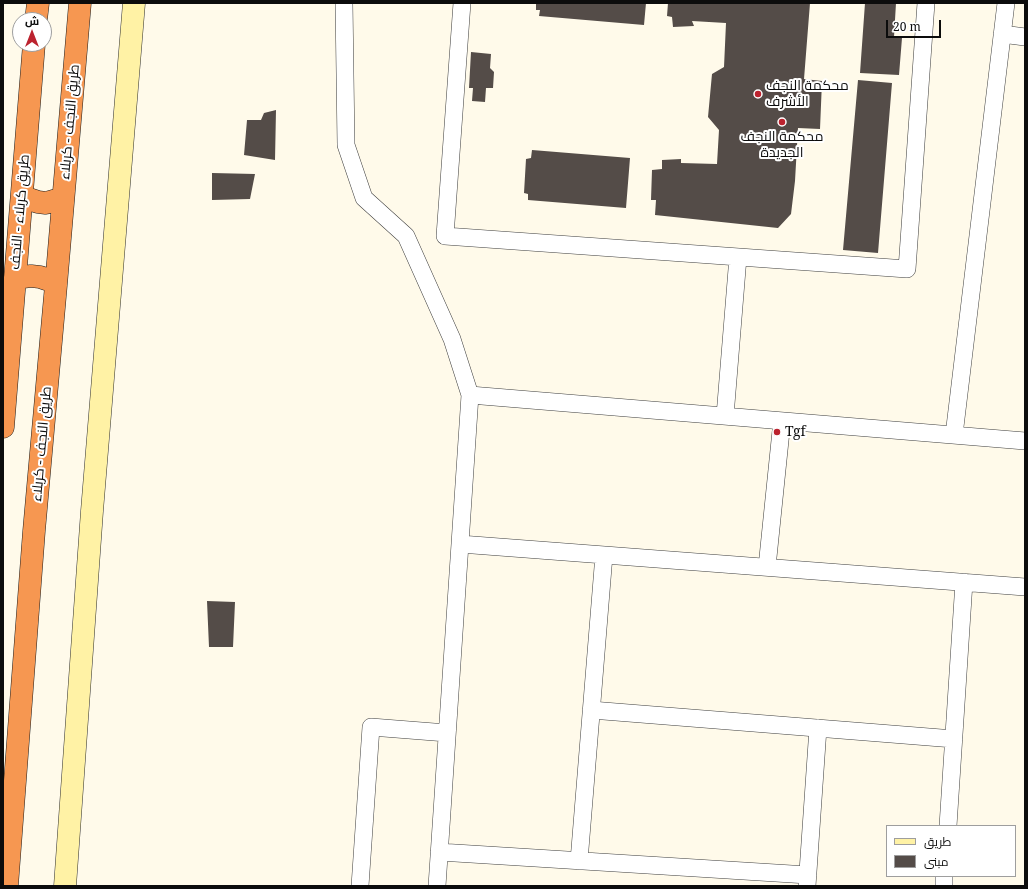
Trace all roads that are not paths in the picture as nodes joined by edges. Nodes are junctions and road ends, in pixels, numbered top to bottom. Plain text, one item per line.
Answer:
1 (80, 3) edge
2 (134, 3) edge
3 (344, 3) edge
4 (462, 3) edge
5 (926, 3) edge
6 (1006, 3) edge
7 (1002, 34) junction
8 (1025, 38) edge
9 (33, 52) edge
10 (22, 195) junction
11 (63, 198) junction
12 (738, 257) junction
13 (14, 281) junction
14 (56, 284) junction
15 (470, 395) junction
16 (725, 416) junction
17 (782, 421) junction
18 (3, 428) edge
19 (954, 435) junction
20 (1025, 441) edge
21 (460, 544) junction
22 (604, 555) junction
23 (766, 568) junction
24 (964, 582) junction
25 (1025, 587) edge
26 (591, 710) junction
27 (818, 728) junction
28 (447, 733) junction
29 (954, 739) junction
30 (948, 825) edge
31 (439, 852) junction
32 (578, 861) junction
33 (808, 880) edge
34 (7, 886) edge
35 (65, 886) edge
36 (360, 886) edge
37 (437, 886) edge

1 - 11 highway, طريق النجف - کربلاء
2 - 35 main road
3 - 15 street
4 - 12 street
5 - 12 street
6 - 7 street
7 - 8 street
7 - 19 street
9 - 10 highway, طريق کربلاء - النجف
10 - 11 highway
10 - 13 highway, طريق کربلاء - النجف
11 - 14 highway, طريق النجف - کربلاء
12 - 16 street
13 - 14 highway
13 - 18 highway, طريق کربلاء - النجف
14 - 34 highway, طريق النجف - کربلاء
15 - 16 street
15 - 21 street
16 - 17 street
17 - 19 street
17 - 23 street
19 - 20 street
21 - 22 street
21 - 28 street
22 - 23 street
22 - 26 street
23 - 24 street
24 - 25 street
24 - 29 street
26 - 27 street
26 - 32 street
27 - 29 street
27 - 33 street
28 - 31 street
28 - 36 street
29 - 30 street
31 - 32 street
31 - 37 street
32 - 33 street

